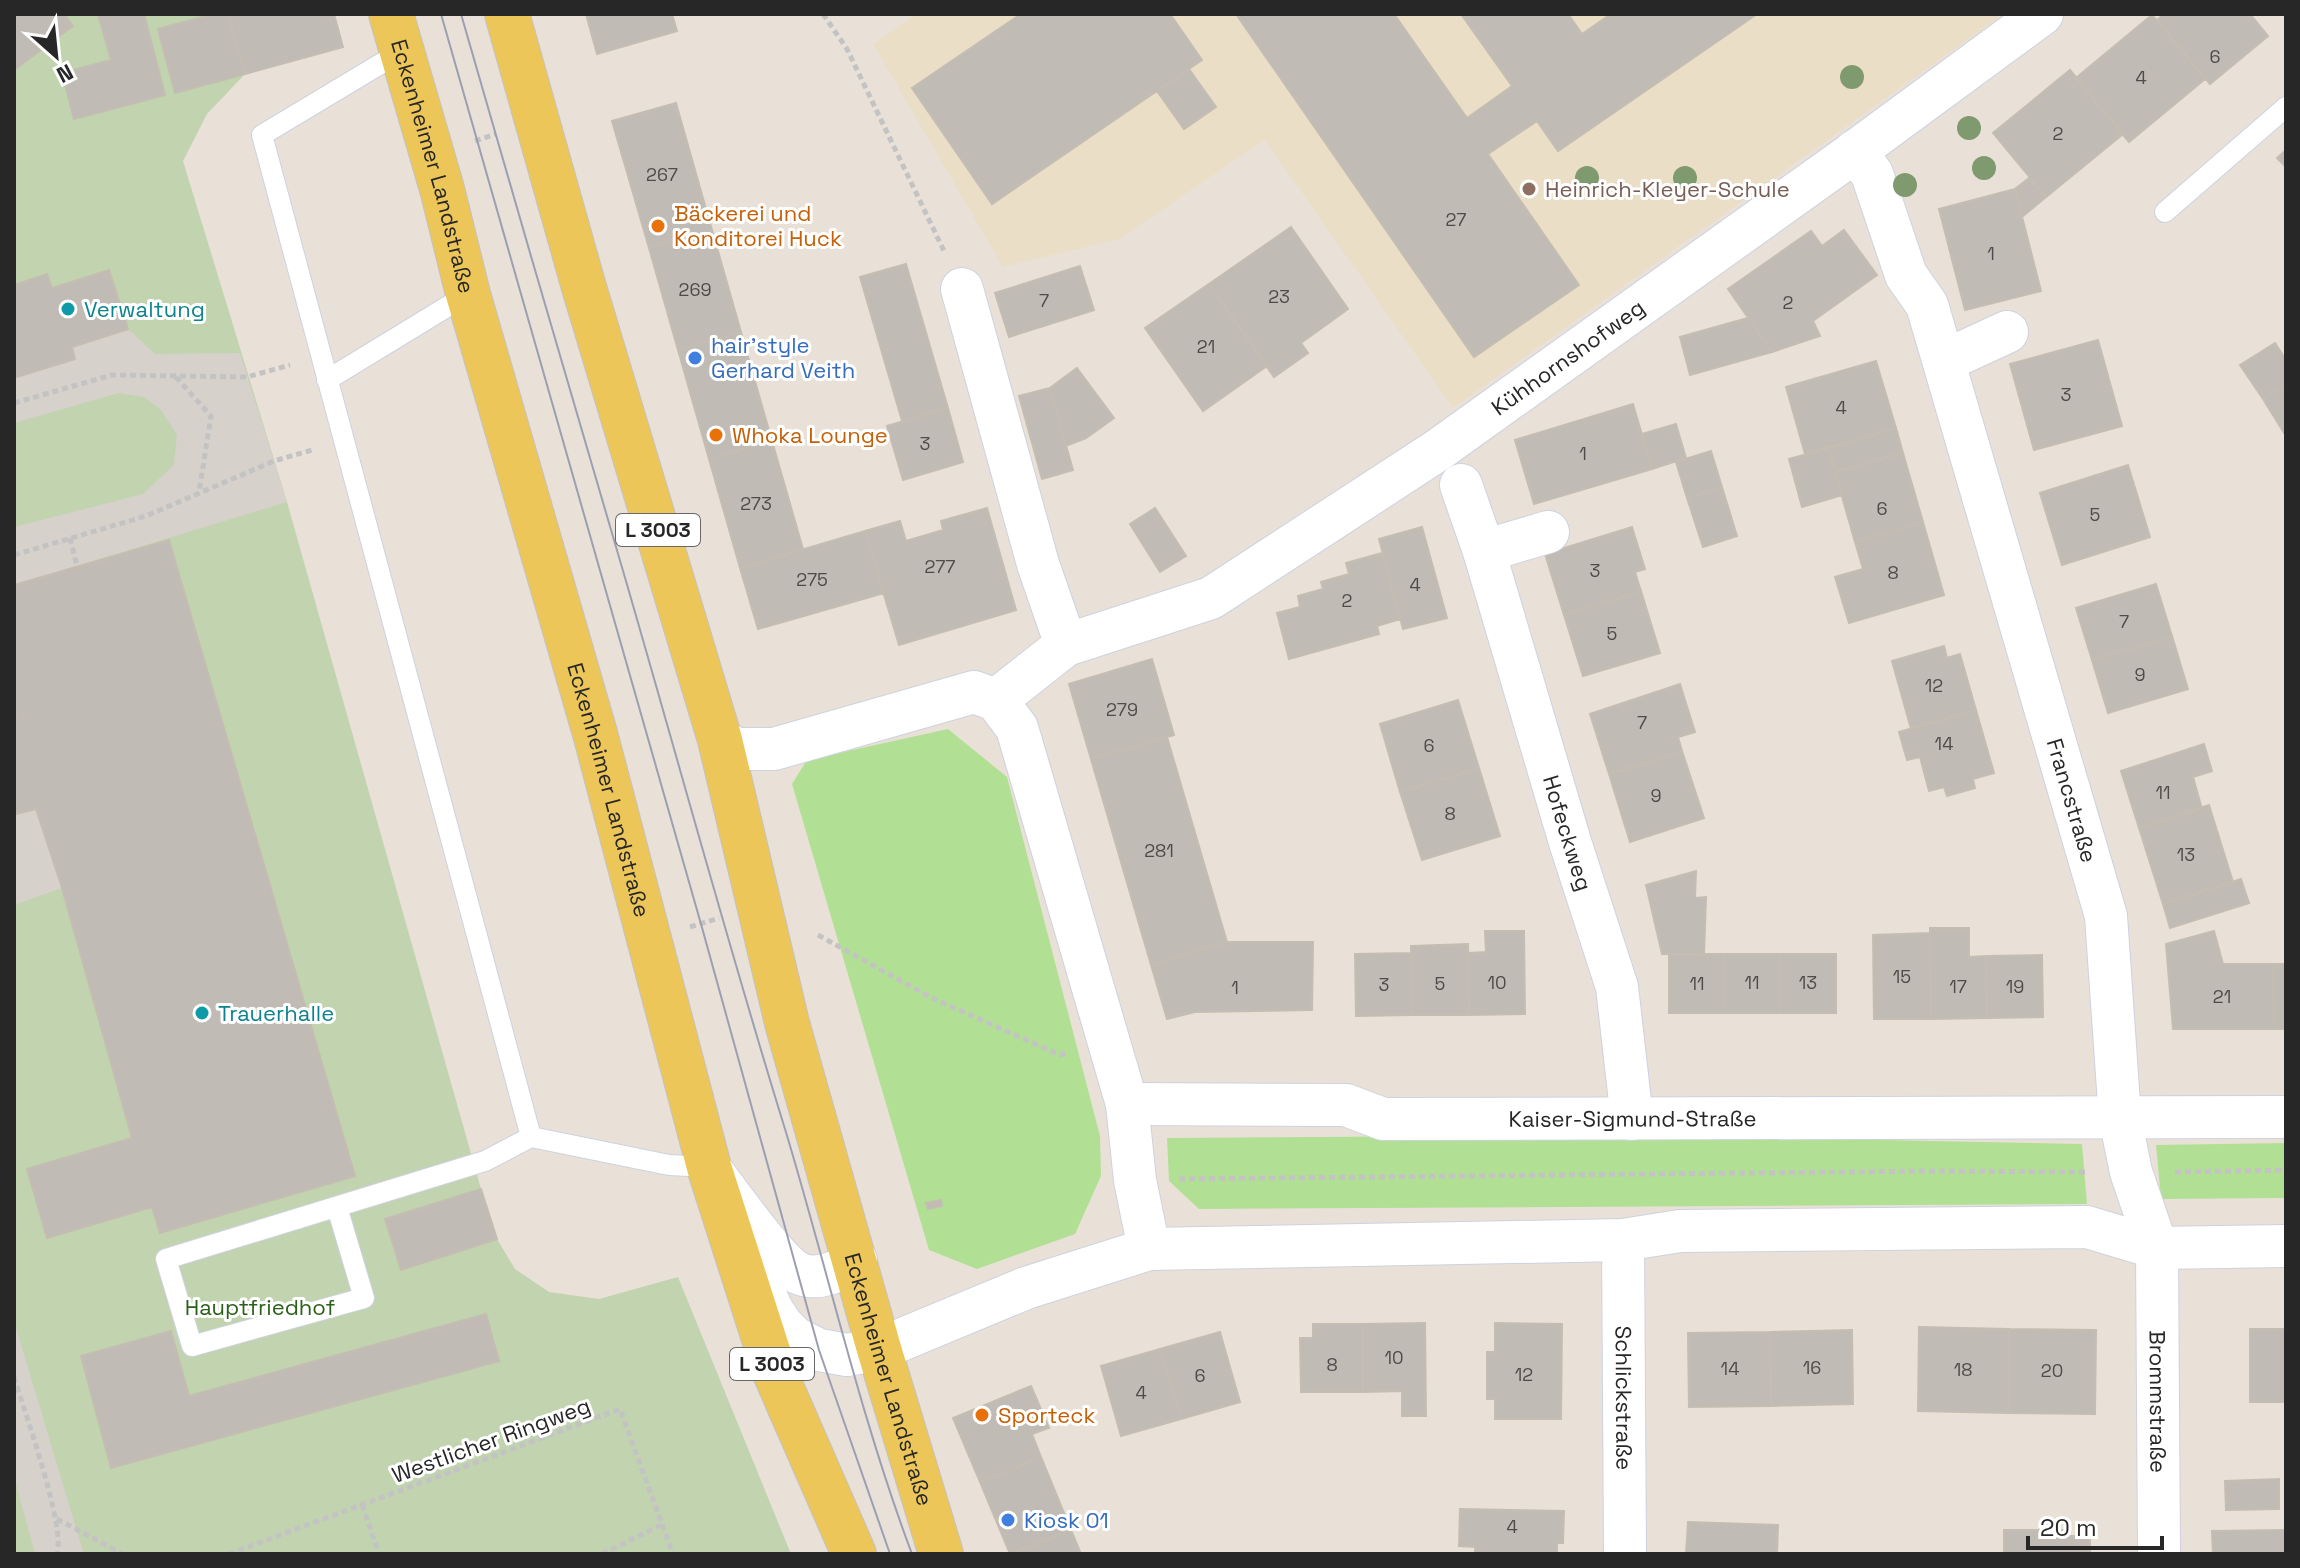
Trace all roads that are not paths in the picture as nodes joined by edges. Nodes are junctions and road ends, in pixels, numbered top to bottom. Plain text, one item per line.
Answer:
1 (507, 14) edge
2 (2042, 14) edge
3 (396, 33) edge
4 (2286, 107) edge
5 (1855, 151) junction
6 (2165, 212) dead end
7 (962, 289) road end
8 (468, 294) junction
9 (2007, 332) dead end
10 (1944, 361) junction
11 (327, 380) junction
12 (1461, 485) dead end
13 (1548, 532) dead end
14 (1484, 551) junction
15 (1066, 645) junction
16 (996, 700) junction
17 (720, 740) junction
18 (1127, 1104) junction
19 (2286, 1117) edge
20 (2120, 1118) junction
21 (1632, 1119) junction
22 (531, 1137) junction
23 (719, 1181) junction
24 (337, 1207) junction
25 (1623, 1240) junction
26 (2286, 1246) edge
27 (2157, 1248) junction
28 (1149, 1249) junction
29 (856, 1260) junction
30 (879, 1349) junction
31 (854, 1554) edge
32 (941, 1554) edge
33 (1625, 1554) edge
34 (2159, 1554) edge

1 - 17 main road, Eckenheimer Landstraße / L 3003
2 - 5 street, Kühhornshofweg
3 - 8 main road, Eckenheimer Landstraße / L 3003
3 - 11 lane
4 - 6 lane
5 - 10 street, Francstraße
5 - 15 street, Kühhornshofweg
7 - 15 street
8 - 11 lane
8 - 23 main road, Eckenheimer Landstraße / L 3003
9 - 10 street
10 - 20 street, Francstraße
11 - 22 lane
12 - 14 street, Hofeckweg
13 - 14 street
14 - 21 street, Hofeckweg
15 - 16 street, Kühhornshofweg
16 - 17 street
16 - 18 street
17 - 29 main road, Eckenheimer Landstraße / L 3003
18 - 21 street, Kaiser-Sigmund-Straße
18 - 28 street
19 - 20 street, Kaiser-Sigmund-Straße
20 - 21 street, Kaiser-Sigmund-Straße
20 - 27 street, Francstraße
22 - 23 lane
22 - 24 lane
23 - 29 street
23 - 30 street
23 - 31 main road, Eckenheimer Landstraße / L 3003
24 - 24 lane
25 - 27 street
25 - 28 street
25 - 33 street, Schlickstraße
26 - 27 street
27 - 34 street, Brommstraße
28 - 30 street
29 - 30 main road, Eckenheimer Landstraße / L 3003
30 - 32 main road, Eckenheimer Landstraße / L 3003

